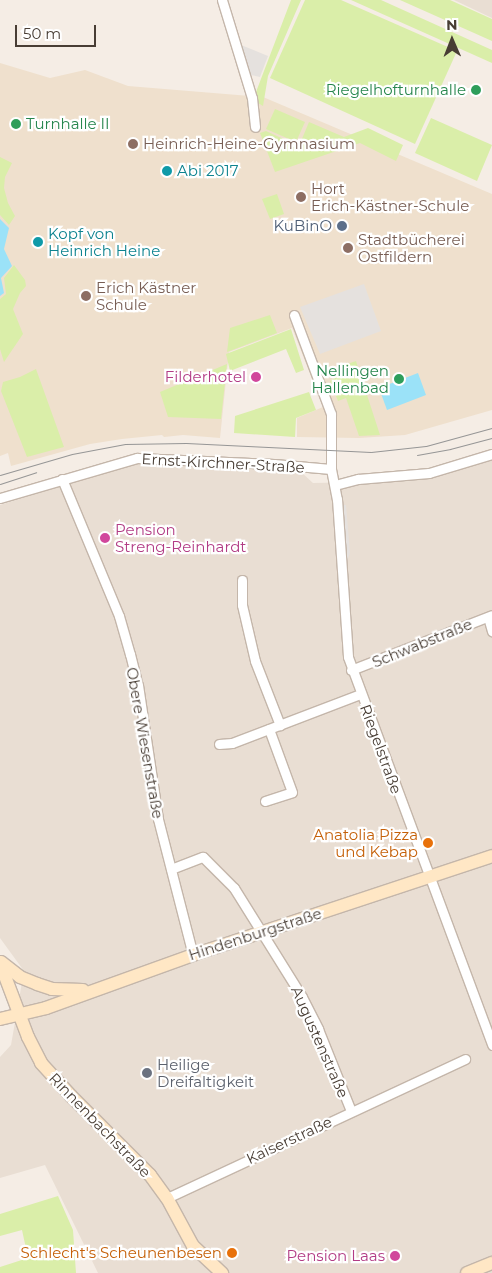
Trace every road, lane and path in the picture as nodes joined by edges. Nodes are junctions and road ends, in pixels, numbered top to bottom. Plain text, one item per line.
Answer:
1 (222, 0) edge
2 (255, 127) dead end
3 (294, 315) dead end
4 (492, 454) edge
5 (331, 469) junction
6 (62, 480) junction
7 (335, 485) junction
8 (0, 498) edge
9 (242, 580) dead end
10 (490, 616) edge
11 (492, 632) edge
12 (352, 670) junction
13 (360, 694) junction
14 (280, 725) junction
15 (269, 729) junction
16 (219, 744) dead end
17 (265, 801) dead end
18 (492, 856) edge
19 (171, 870) junction
20 (428, 877) junction
21 (261, 933) junction
22 (193, 955) junction
23 (0, 962) edge
24 (96, 990) junction
25 (20, 1015) junction
26 (0, 1019) edge
27 (492, 1045) edge
28 (465, 1059) dead end
29 (351, 1111) junction
30 (167, 1198) junction
31 (492, 1264) edge
32 (222, 1273) edge
33 (467, 1273) edge

1 - 2 street
3 - 5 street, Riegelstraße
4 - 7 street
5 - 6 street, Ernst-Kirchner-Straße
5 - 7 street, Riegelstraße
6 - 8 street, Ernst-Kirchner-Straße
6 - 19 street, Obere Wiesenstraße
7 - 12 street, Riegelstraße
9 - 14 street
10 - 11 street
10 - 12 street, Schwabstraße
12 - 13 street, Riegelstraße
13 - 14 street
13 - 20 street, Riegelstraße
14 - 15 street
15 - 16 street
15 - 17 street
18 - 20 main road, Hindenburgstraße
19 - 21 street, Augustenstraße
19 - 22 street, Obere Wiesenstraße
20 - 21 main road, Hindenburgstraße
20 - 27 street, Riegelstraße
21 - 22 main road, Hindenburgstraße
21 - 29 street, Augustenstraße
22 - 24 main road, Hindenburgstraße
23 - 24 main road
23 - 25 main road, Rinnenbachstraße
24 - 25 main road, Hindenburgstraße
25 - 26 main road, Hindenburgstraße
25 - 30 main road, Rinnenbachstraße
28 - 29 street, Kaiserstraße
29 - 30 street, Kaiserstraße
30 - 32 main road, Rinnenbachstraße
31 - 33 main road

